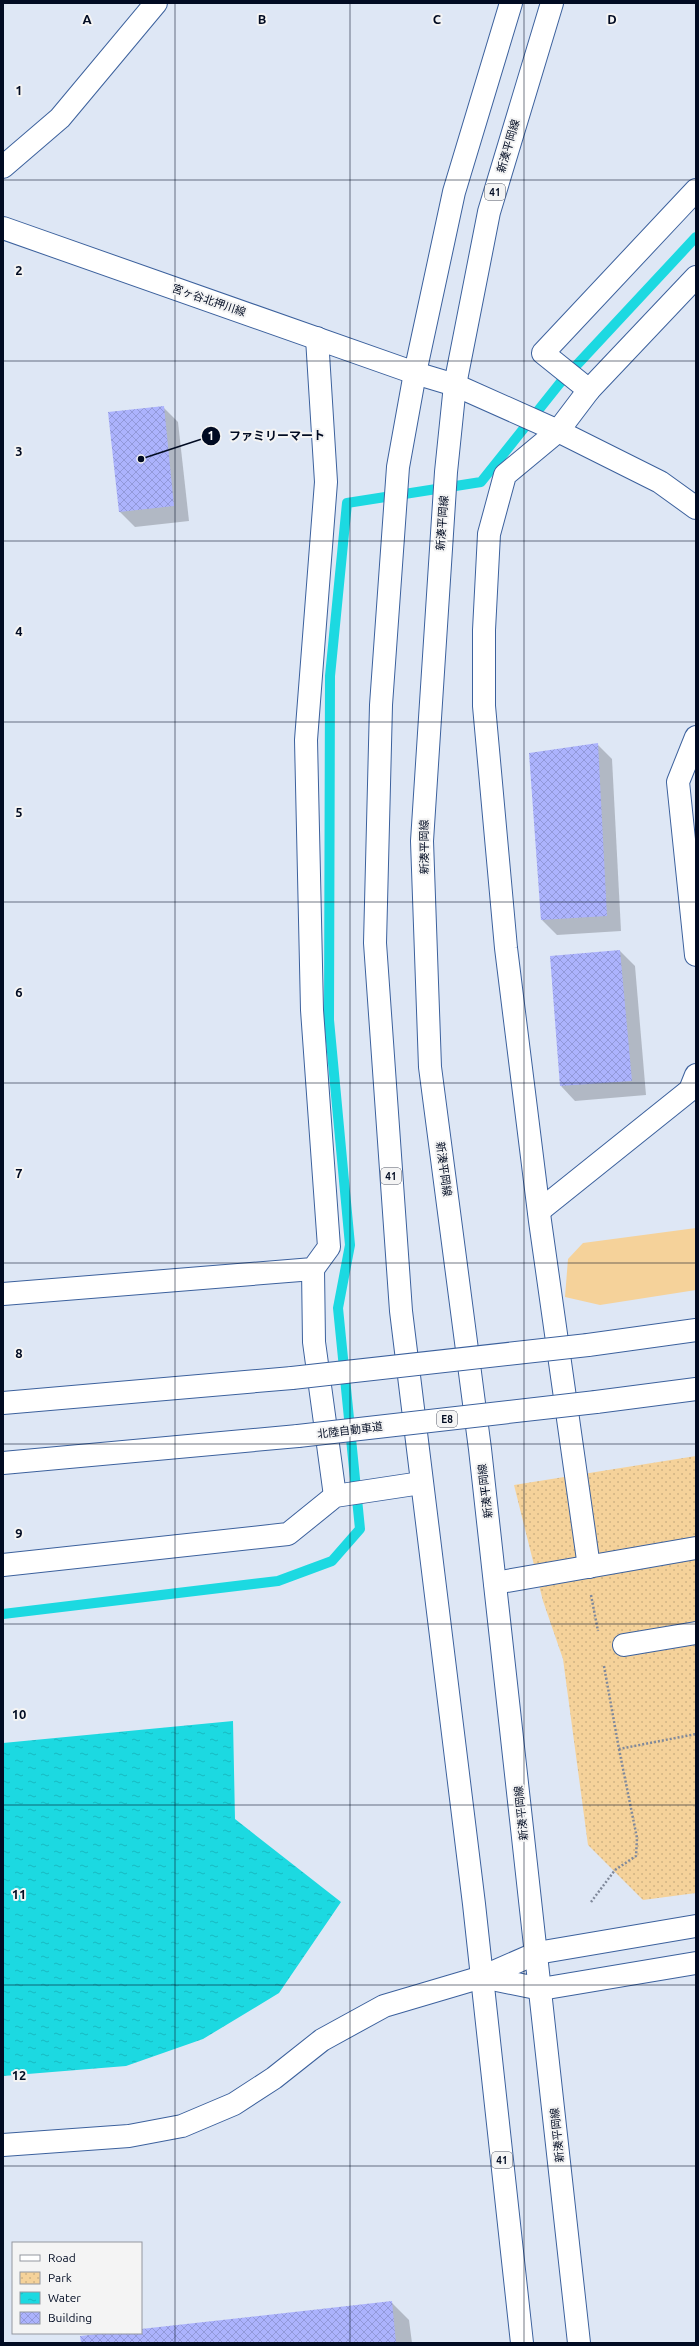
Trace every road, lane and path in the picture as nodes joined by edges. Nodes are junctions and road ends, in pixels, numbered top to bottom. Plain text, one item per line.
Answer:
1 (156, 3) edge
2 (511, 3) edge
3 (552, 3) edge
4 (3, 167) edge
5 (696, 190) edge
6 (3, 228) edge
7 (696, 277) edge
8 (317, 338) junction
9 (415, 373) junction
10 (455, 385) junction
11 (586, 388) junction
12 (558, 431) junction
13 (696, 508) edge
14 (696, 736) edge
15 (696, 955) edge
16 (696, 1075) edge
17 (539, 1211) junction
18 (313, 1269) junction
19 (3, 1294) edge
20 (696, 1330) edge
21 (696, 1388) edge
22 (3, 1403) edge
23 (3, 1463) edge
24 (421, 1483) junction
25 (335, 1496) junction
26 (696, 1548) edge
27 (3, 1565) edge
28 (589, 1567) junction
29 (495, 1583) junction
30 (590, 1592) dead end
31 (696, 1632) edge
32 (598, 1634) dead end
33 (624, 1645) dead end
34 (604, 1664) dead end
35 (696, 1734) edge
36 (619, 1749) junction
37 (591, 1902) dead end
38 (696, 1926) edge
39 (537, 1953) junction
40 (696, 1963) edge
41 (482, 1977) junction
42 (541, 1989) junction
43 (3, 2145) edge
44 (522, 2343) edge
45 (579, 2343) edge

1 - 4 main road
2 - 9 main road, 41
3 - 10 main road, 新湊平岡線 / 41
5 - 11 main road
6 - 8 main road, 宮ヶ谷北押川線
7 - 11 main road
8 - 9 main road, 宮ヶ谷北押川線
8 - 18 main road
9 - 10 main road, 宮ヶ谷北押川線
9 - 24 main road, 41
10 - 12 main road, 宮ヶ谷北押川線
10 - 29 main road, 新湊平岡線 / 41
11 - 12 main road
12 - 13 main road, 宮ヶ谷北押川線
12 - 17 main road
14 - 15 main road
16 - 17 main road
17 - 28 main road
18 - 19 main road
18 - 25 main road
20 - 22 main road, bridge
21 - 23 main road, 北陸自動車道 / E8, bridge
24 - 25 main road
24 - 41 main road, 41
25 - 27 main road
26 - 28 main road
28 - 29 main road
29 - 39 main road, 新湊平岡線 / 41
30 - 32 path
31 - 33 main road
34 - 36 path
35 - 36 path
36 - 37 path
38 - 39 main road
39 - 41 main road
39 - 42 main road, 新湊平岡線 / 41
40 - 42 main road
41 - 42 main road
41 - 43 main road
41 - 44 main road, 41
42 - 45 main road, 新湊平岡線 / 41

